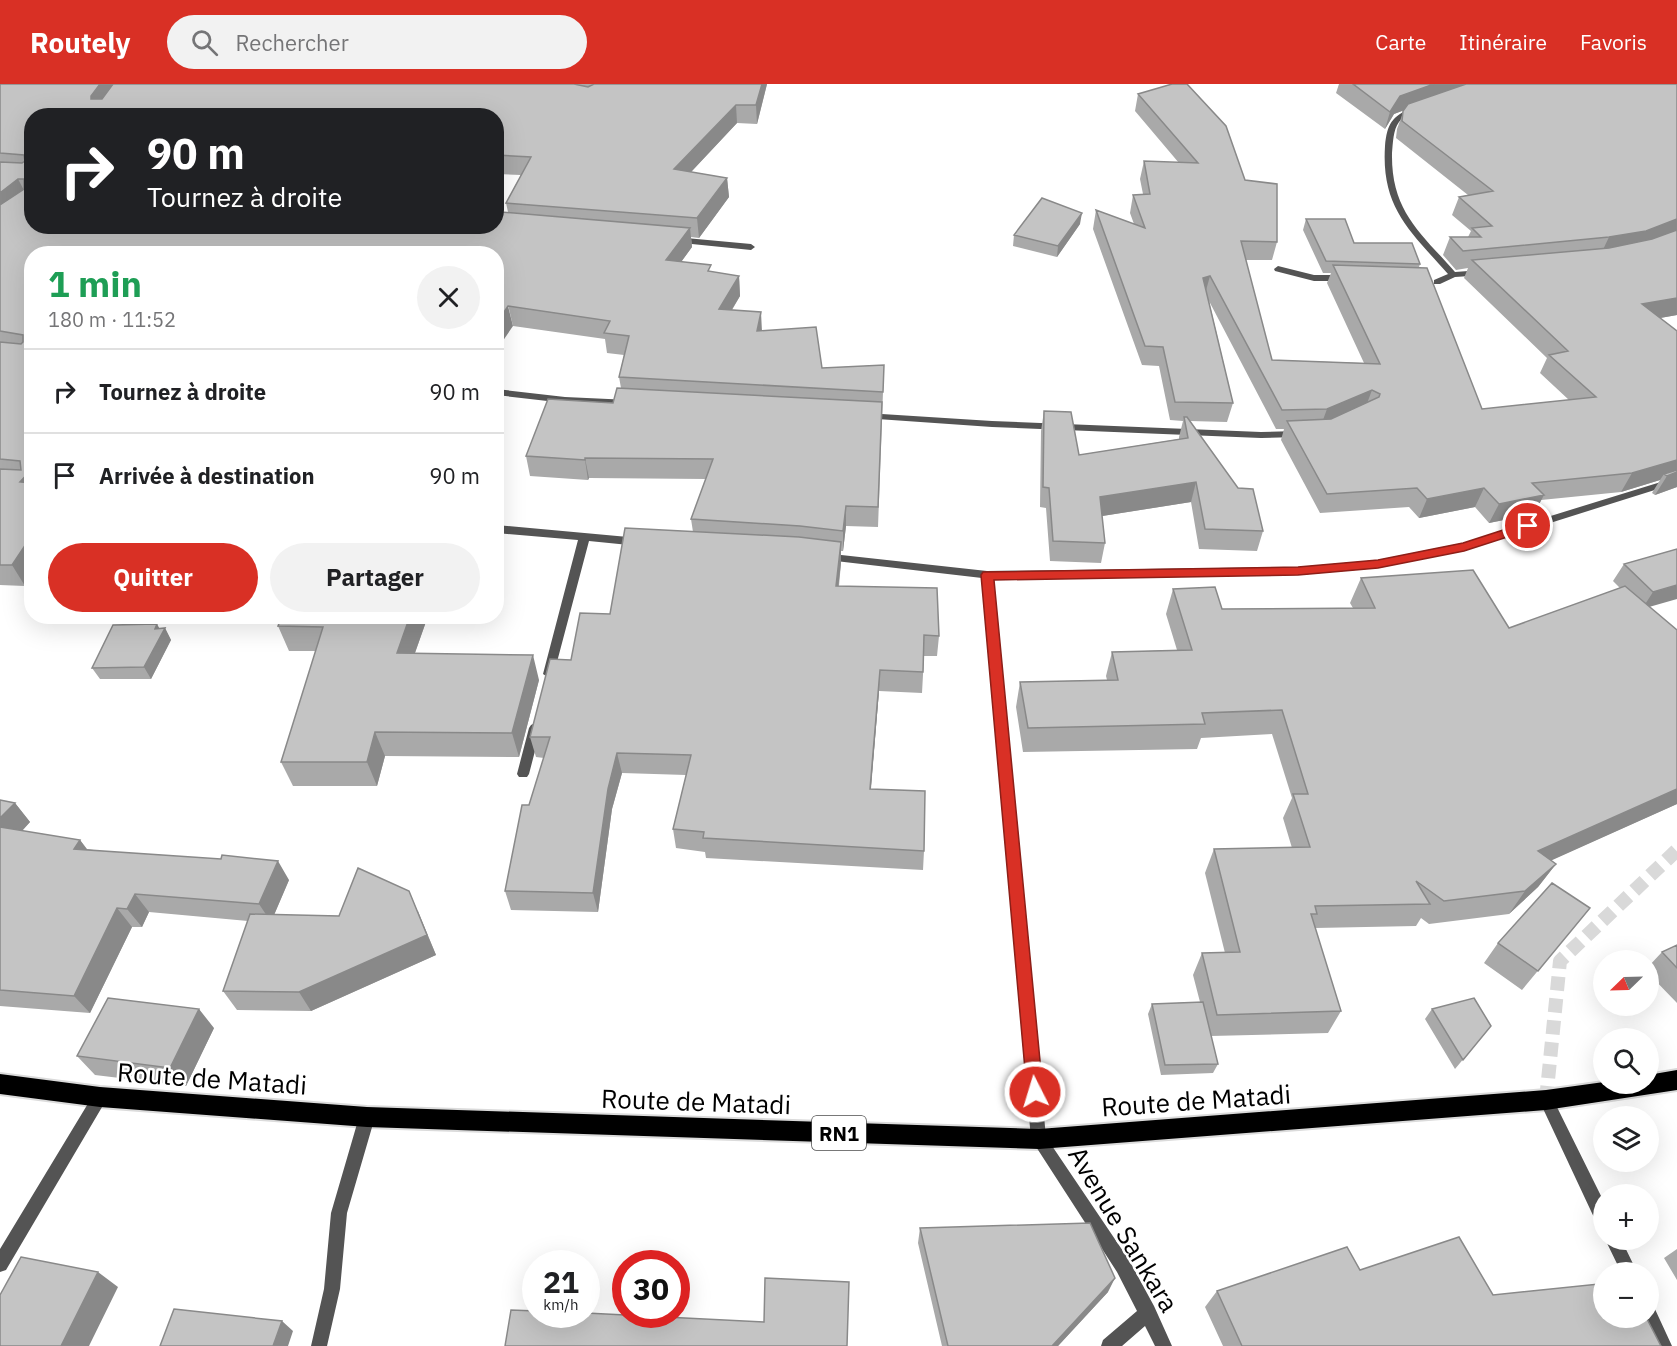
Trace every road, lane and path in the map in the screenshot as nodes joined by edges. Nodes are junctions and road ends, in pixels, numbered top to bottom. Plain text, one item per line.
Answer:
1 (1424, 107) edge
2 (670, 240) edge
3 (751, 247) dead end
4 (1278, 269) dead end
5 (1488, 272) edge
6 (1453, 275) junction
7 (1360, 278) edge
8 (1426, 281) edge
9 (504, 393) edge
10 (644, 404) edge
11 (852, 416) edge
12 (1312, 434) edge
13 (1677, 480) edge
14 (504, 530) edge
15 (584, 539) junction
16 (652, 543) edge
17 (811, 554) edge
18 (987, 575) junction
19 (546, 684) edge
20 (537, 718) edge
21 (523, 774) dead end
22 (1677, 1080) edge
23 (0, 1084) edge
24 (100, 1097) junction
25 (1546, 1100) junction
26 (368, 1118) junction
27 (1039, 1139) junction
28 (1593, 1197) edge
29 (0, 1264) edge
30 (1148, 1312) junction
31 (1655, 1328) edge
32 (319, 1346) edge
33 (1110, 1346) edge
34 (1164, 1346) edge
35 (1664, 1346) edge

1 - 6 street
2 - 3 street
4 - 7 street
5 - 6 street
6 - 8 street
9 - 10 street
11 - 12 street
13 - 18 street
14 - 15 street
15 - 16 street
15 - 19 street
17 - 18 street
18 - 27 street
20 - 21 street
22 - 25 highway, Route de Matadi / RN1
23 - 24 highway, Route de Matadi / RN1
24 - 26 highway, Route de Matadi / RN1
24 - 29 street
25 - 27 highway, Route de Matadi / RN1
25 - 28 street
26 - 27 highway, Route de Matadi / RN1
26 - 32 street
27 - 30 street, Avenue Sankara
30 - 33 street
30 - 34 street, Avenue Sankara
31 - 35 street

